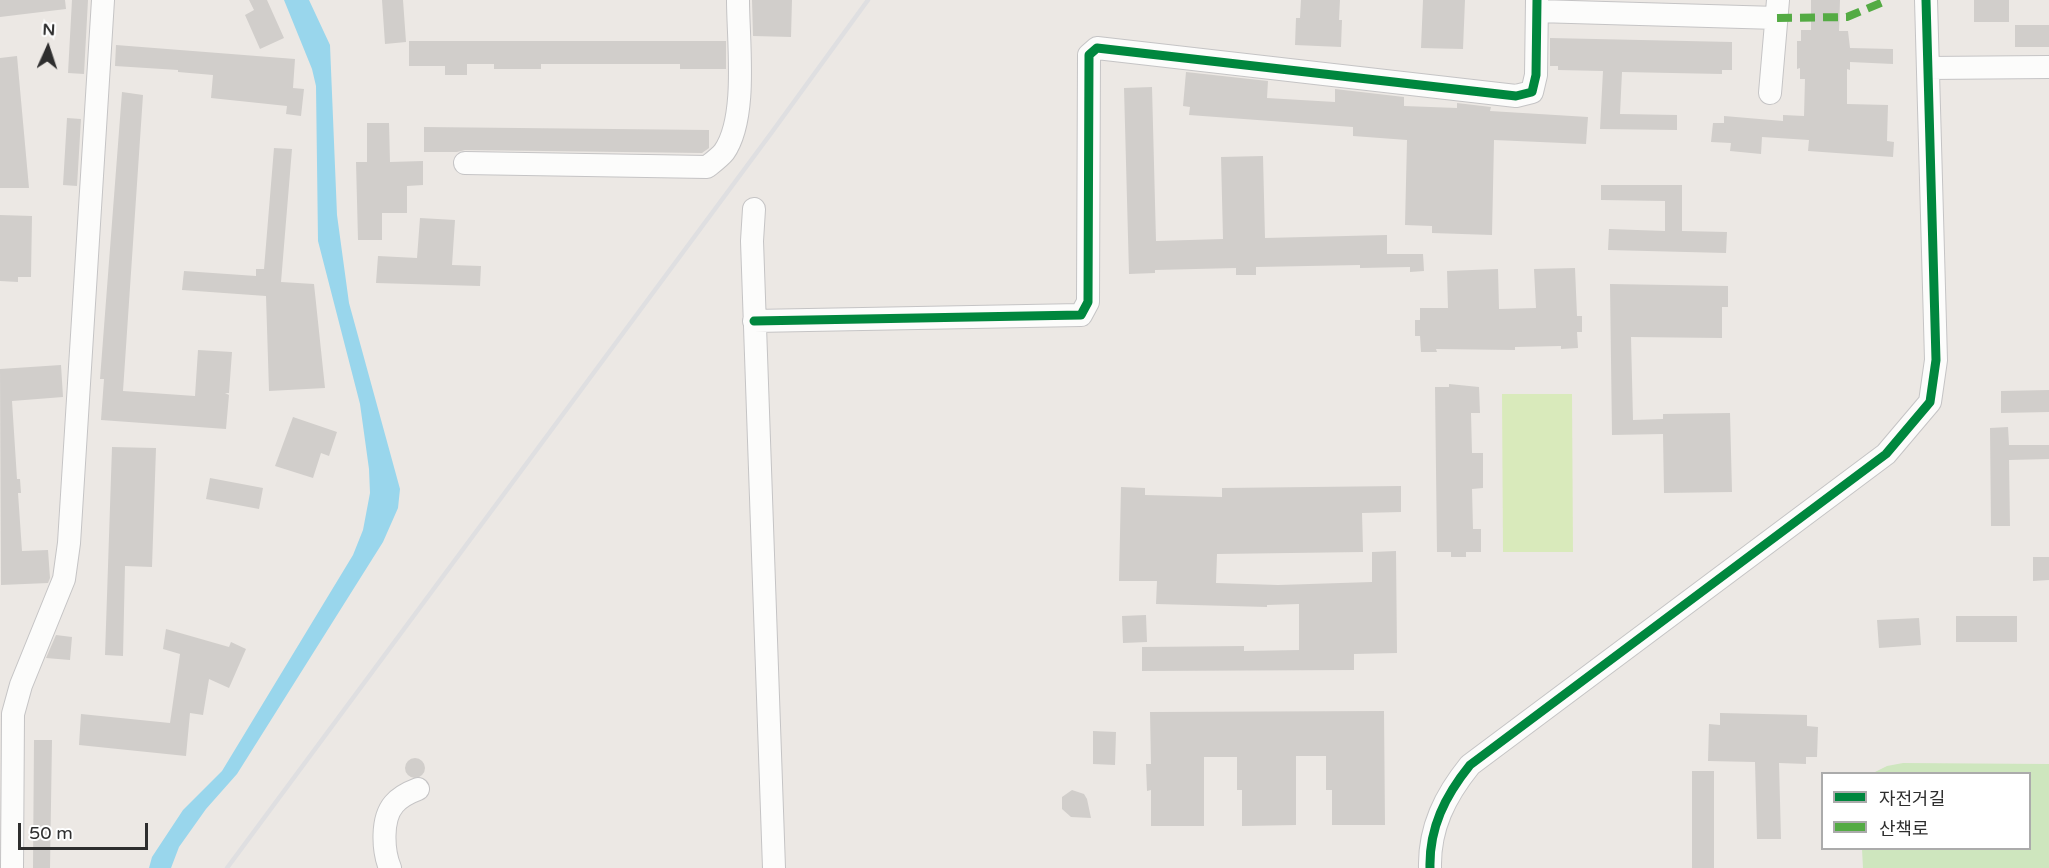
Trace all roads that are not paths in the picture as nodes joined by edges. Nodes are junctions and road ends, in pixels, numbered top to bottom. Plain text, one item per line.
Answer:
1 (102, 0) edge
2 (738, 0) edge
3 (1926, 0) edge
4 (1537, 5) edge
5 (1777, 9) edge
6 (2049, 67) edge
7 (1928, 68) junction
8 (1770, 93) dead end
9 (465, 163) dead end
10 (754, 209) dead end
11 (754, 321) junction
12 (418, 789) dead end
13 (12, 868) edge
14 (390, 868) edge
15 (774, 868) edge
16 (1430, 868) edge

1 - 13 street
2 - 9 street
3 - 7 street
4 - 5 street
4 - 11 street
5 - 8 street
6 - 7 street
7 - 16 street
10 - 11 street
11 - 15 street
12 - 14 street

